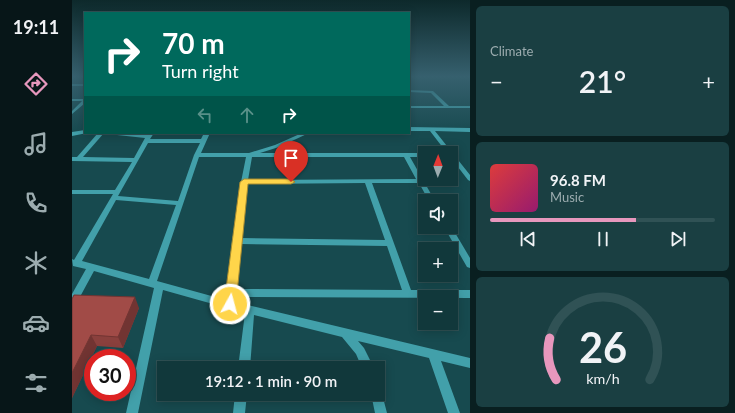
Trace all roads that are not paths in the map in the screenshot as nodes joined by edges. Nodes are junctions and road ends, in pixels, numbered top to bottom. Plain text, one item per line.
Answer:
1 (435, 95) edge
2 (72, 100) edge
3 (84, 100) edge
4 (84, 101) edge
5 (410, 107) edge
6 (448, 107) junction
7 (470, 107) edge
8 (72, 113) edge
9 (410, 129) edge
10 (432, 130) junction
11 (470, 130) edge
12 (84, 132) edge
13 (72, 134) edge
14 (100, 134) edge
15 (125, 134) edge
16 (206, 134) edge
17 (304, 134) edge
18 (149, 137) edge
19 (203, 141) junction
20 (445, 146) edge
21 (197, 155) junction
22 (249, 155) junction
23 (406, 155) junction
24 (418, 155) edge
25 (72, 159) edge
26 (79, 159) junction
27 (136, 160) junction
28 (458, 163) edge
29 (418, 177) edge
30 (470, 179) edge
31 (418, 181) edge
32 (244, 182) junction
33 (368, 182) junction
34 (72, 192) edge
35 (115, 195) junction
36 (181, 203) junction
37 (452, 234) edge
38 (236, 241) junction
39 (390, 243) junction
40 (74, 263) edge
41 (470, 265) edge
42 (91, 268) junction
43 (156, 286) junction
44 (231, 293) junction
45 (408, 293) junction
46 (470, 294) edge
47 (72, 303) edge
48 (230, 304) junction
49 (250, 310) junction
50 (345, 333) junction
51 (433, 355) junction
52 (245, 361) edge
53 (365, 361) edge
54 (470, 363) edge
55 (240, 401) edge
56 (378, 401) edge
57 (132, 413) edge
58 (239, 413) edge
59 (381, 413) edge
60 (454, 413) edge

1 - 6 street
2 - 3 street
4 - 8 street
5 - 6 street
6 - 7 street
9 - 10 street
10 - 11 street
10 - 20 street
12 - 13 street
14 - 26 street
15 - 18 street
16 - 19 street
17 - 22 street
18 - 19 street
18 - 27 street
19 - 21 street
21 - 22 street
21 - 36 street
22 - 23 street
22 - 32 street
23 - 24 street
23 - 29 street
25 - 26 street
26 - 27 street
27 - 35 street
28 - 30 street
31 - 33 street
32 - 33 street
32 - 38 street
33 - 39 street
34 - 35 street
35 - 36 street
35 - 40 street
36 - 43 street
37 - 41 street
38 - 39 street
38 - 44 street
39 - 45 street
40 - 42 street
42 - 43 street
42 - 47 street
43 - 48 street
43 - 57 street
44 - 45 street
44 - 48 street
45 - 46 street
48 - 49 street
49 - 50 street
49 - 52 street
50 - 51 street
50 - 53 street
51 - 54 street
51 - 60 street
55 - 58 street
56 - 59 street

